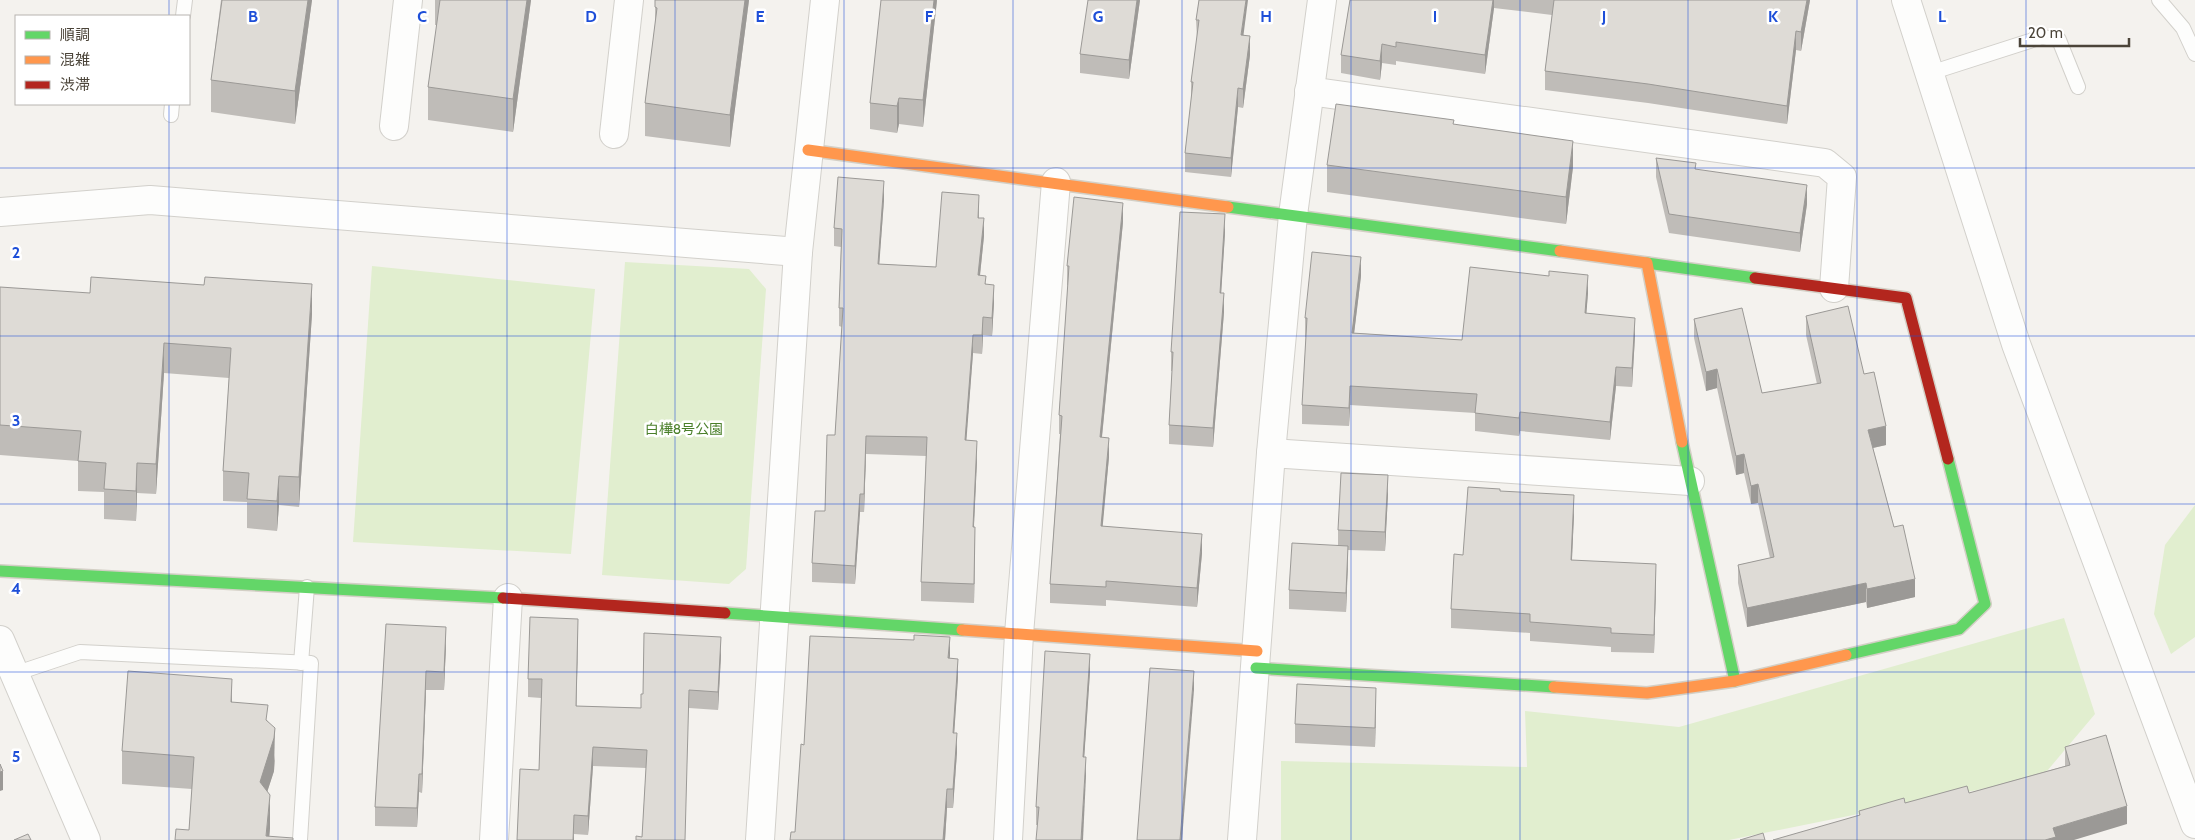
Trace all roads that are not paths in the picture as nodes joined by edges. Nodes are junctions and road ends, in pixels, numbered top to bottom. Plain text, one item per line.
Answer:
1 (185, 0) edge
2 (408, 0) edge
3 (629, 0) edge
4 (825, 0) edge
5 (1322, 0) edge
6 (1906, 0) edge
7 (2158, 0) edge
8 (183, 15) edge
9 (2195, 54) edge
10 (1930, 73) junction
11 (2078, 87) dead end
12 (1309, 91) junction
13 (394, 126) dead end
14 (614, 134) dead end
15 (808, 150) junction
16 (1056, 182) junction
17 (0, 212) edge
18 (1293, 215) junction
19 (798, 252) junction
20 (1647, 263) junction
21 (1834, 288) junction
22 (1271, 453) junction
23 (1690, 481) junction
24 (0, 571) edge
25 (307, 588) junction
26 (508, 598) junction
27 (773, 617) junction
28 (1019, 634) junction
29 (0, 640) edge
30 (1256, 659) junction
31 (301, 662) junction
32 (14, 674) junction
33 (1735, 681) junction
34 (2195, 824) edge
35 (86, 840) edge
36 (300, 840) edge
37 (494, 840) edge
38 (760, 840) edge
39 (1008, 840) edge
40 (1242, 840) edge

1 - 8 lane
2 - 13 street
3 - 14 street
4 - 15 street
5 - 12 street
6 - 10 street
7 - 9 lane
10 - 11 lane
10 - 34 street
12 - 18 street
12 - 21 street
15 - 16 street
15 - 19 street
16 - 18 street
16 - 28 street
17 - 19 street
18 - 20 street
18 - 22 street
19 - 27 street
20 - 21 street
20 - 23 street
21 - 33 street
22 - 23 street
22 - 30 street
23 - 33 street
24 - 25 street
25 - 26 street
25 - 31 lane
26 - 27 street
26 - 37 street
27 - 28 street
27 - 38 street
28 - 30 street
28 - 39 street
29 - 32 street
30 - 33 street
30 - 40 street
31 - 32 lane
31 - 36 lane
32 - 35 street

